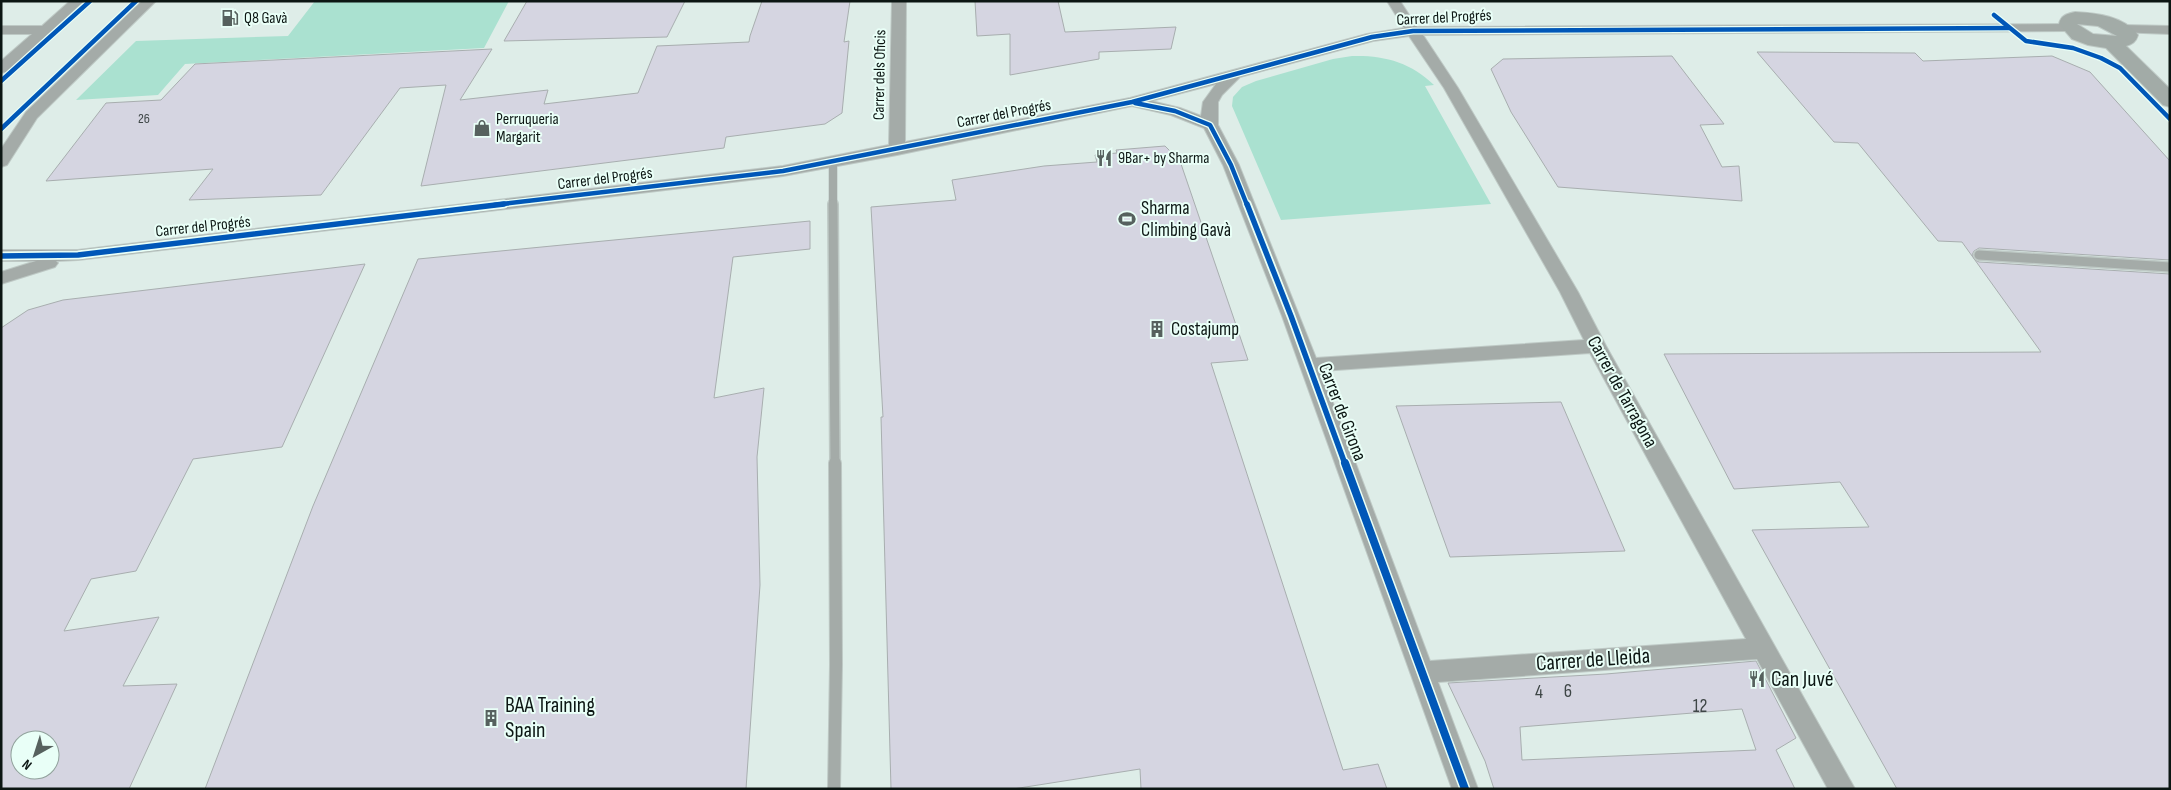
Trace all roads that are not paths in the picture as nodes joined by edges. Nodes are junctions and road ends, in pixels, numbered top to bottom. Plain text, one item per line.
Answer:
1 (78, 1) edge
2 (150, 1) edge
3 (899, 1) edge
4 (1393, 1) edge
5 (2071, 1) edge
6 (2087, 18) junction
7 (2070, 27) junction
8 (1, 30) edge
9 (46, 30) junction
10 (2170, 30) edge
11 (1413, 31) junction
12 (2116, 36) junction
13 (1, 69) edge
14 (1235, 74) junction
15 (2170, 101) edge
16 (1132, 102) junction
17 (1210, 126) junction
18 (897, 150) junction
19 (1, 162) edge
20 (833, 162) junction
21 (78, 255) junction
22 (1979, 255) dead end
23 (1, 256) edge
24 (2170, 267) edge
25 (1, 278) edge
26 (1596, 346) junction
27 (1309, 365) junction
28 (1764, 648) junction
29 (1421, 672) junction
30 (834, 789) edge
31 (1465, 789) edge
32 (1842, 789) edge

1 - 9 street
2 - 19 street
3 - 18 street, Carrer dels Oficis
4 - 11 street, Carrer de Tarragona
5 - 6 street
6 - 7 street
6 - 12 street
7 - 11 street, Carrer del Progrés
7 - 12 street
8 - 9 street
9 - 13 street
10 - 12 street
11 - 14 street, Carrer del Progrés
11 - 26 street, Carrer de Tarragona
12 - 15 street
14 - 16 street, Carrer del Progrés
14 - 17 street, Carrer de Girona
16 - 17 street
16 - 18 street, Carrer del Progrés
17 - 27 street, Carrer de Girona
18 - 20 street, Carrer del Progrés
20 - 21 street, Carrer del Progrés
20 - 30 lane
21 - 23 street, Carrer del Progrés
21 - 25 street, Carrer del Progrés
22 - 24 lane
26 - 27 street
26 - 28 street, Carrer de Tarragona
27 - 29 street, Carrer de Girona
28 - 29 street, Carrer de Lleida
28 - 32 street, Carrer de Tarragona
29 - 31 street, Carrer de Girona

